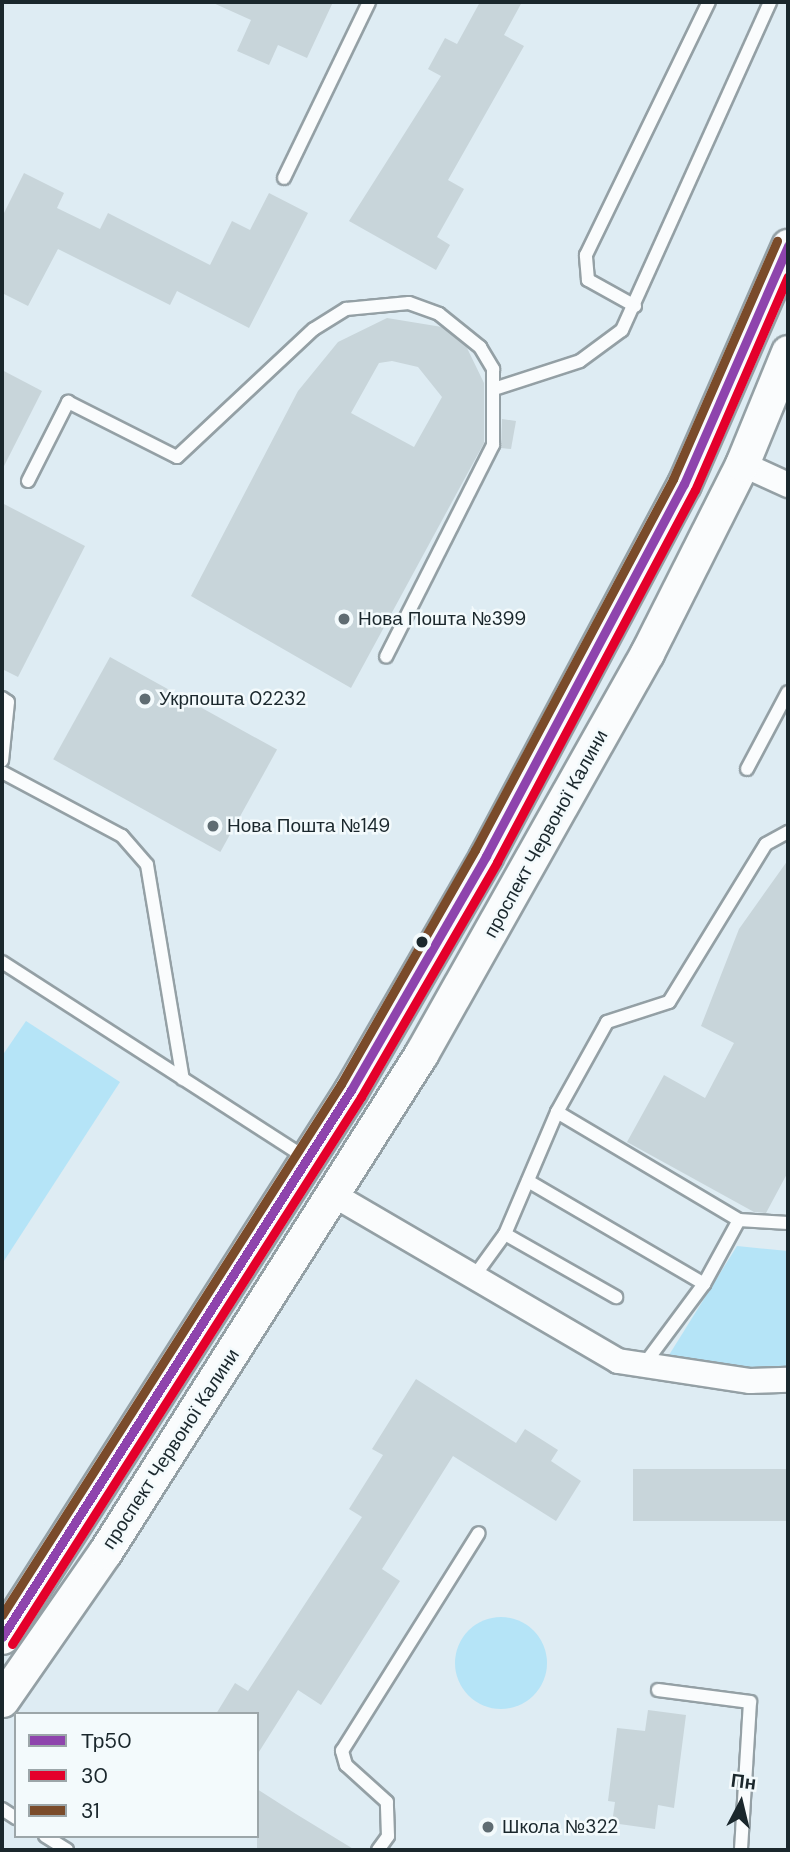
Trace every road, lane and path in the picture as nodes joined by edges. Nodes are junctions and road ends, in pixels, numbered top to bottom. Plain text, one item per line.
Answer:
1 (369, 2) edge
2 (709, 2) edge
3 (770, 2) edge
4 (284, 178) dead end
5 (788, 246) edge
6 (635, 306) junction
7 (788, 352) edge
8 (494, 389) junction
9 (742, 464) junction
10 (28, 481) dead end
11 (788, 485) edge
12 (386, 657) dead end
13 (788, 692) edge
14 (2, 698) edge
15 (2, 761) edge
16 (747, 769) dead end
17 (2, 772) edge
18 (788, 832) edge
19 (2, 962) edge
20 (183, 1079) junction
21 (557, 1112) junction
22 (308, 1159) junction
23 (528, 1181) junction
24 (334, 1195) junction
25 (739, 1220) junction
26 (788, 1223) edge
27 (505, 1234) junction
28 (473, 1278) junction
29 (704, 1284) junction
30 (616, 1297) dead end
31 (642, 1367) junction
32 (788, 1380) edge
33 (479, 1533) dead end
34 (2, 1637) edge
35 (658, 1690) dead end
36 (2, 1700) edge
37 (48, 1838) edge
38 (67, 1850) edge
39 (378, 1850) edge
40 (741, 1850) edge

1 - 4 lane
2 - 6 lane
3 - 6 lane
5 - 22 main road, проспект Червоної Калини
6 - 8 lane
7 - 9 main road, проспект Червоної Калини
8 - 10 lane
8 - 12 lane
9 - 11 street
9 - 24 main road, проспект Червоної Калини
13 - 16 lane
14 - 15 lane
17 - 20 lane
18 - 21 lane
19 - 20 lane
20 - 22 lane
21 - 23 lane
21 - 25 lane
22 - 34 main road, проспект Червоної Калини
23 - 27 lane
23 - 29 lane
24 - 28 street
24 - 36 main road, проспект Червоної Калини
25 - 26 lane
25 - 29 lane
27 - 28 lane
27 - 30 lane
28 - 31 street
29 - 31 lane
31 - 32 street
33 - 39 lane
35 - 40 lane
37 - 38 lane

